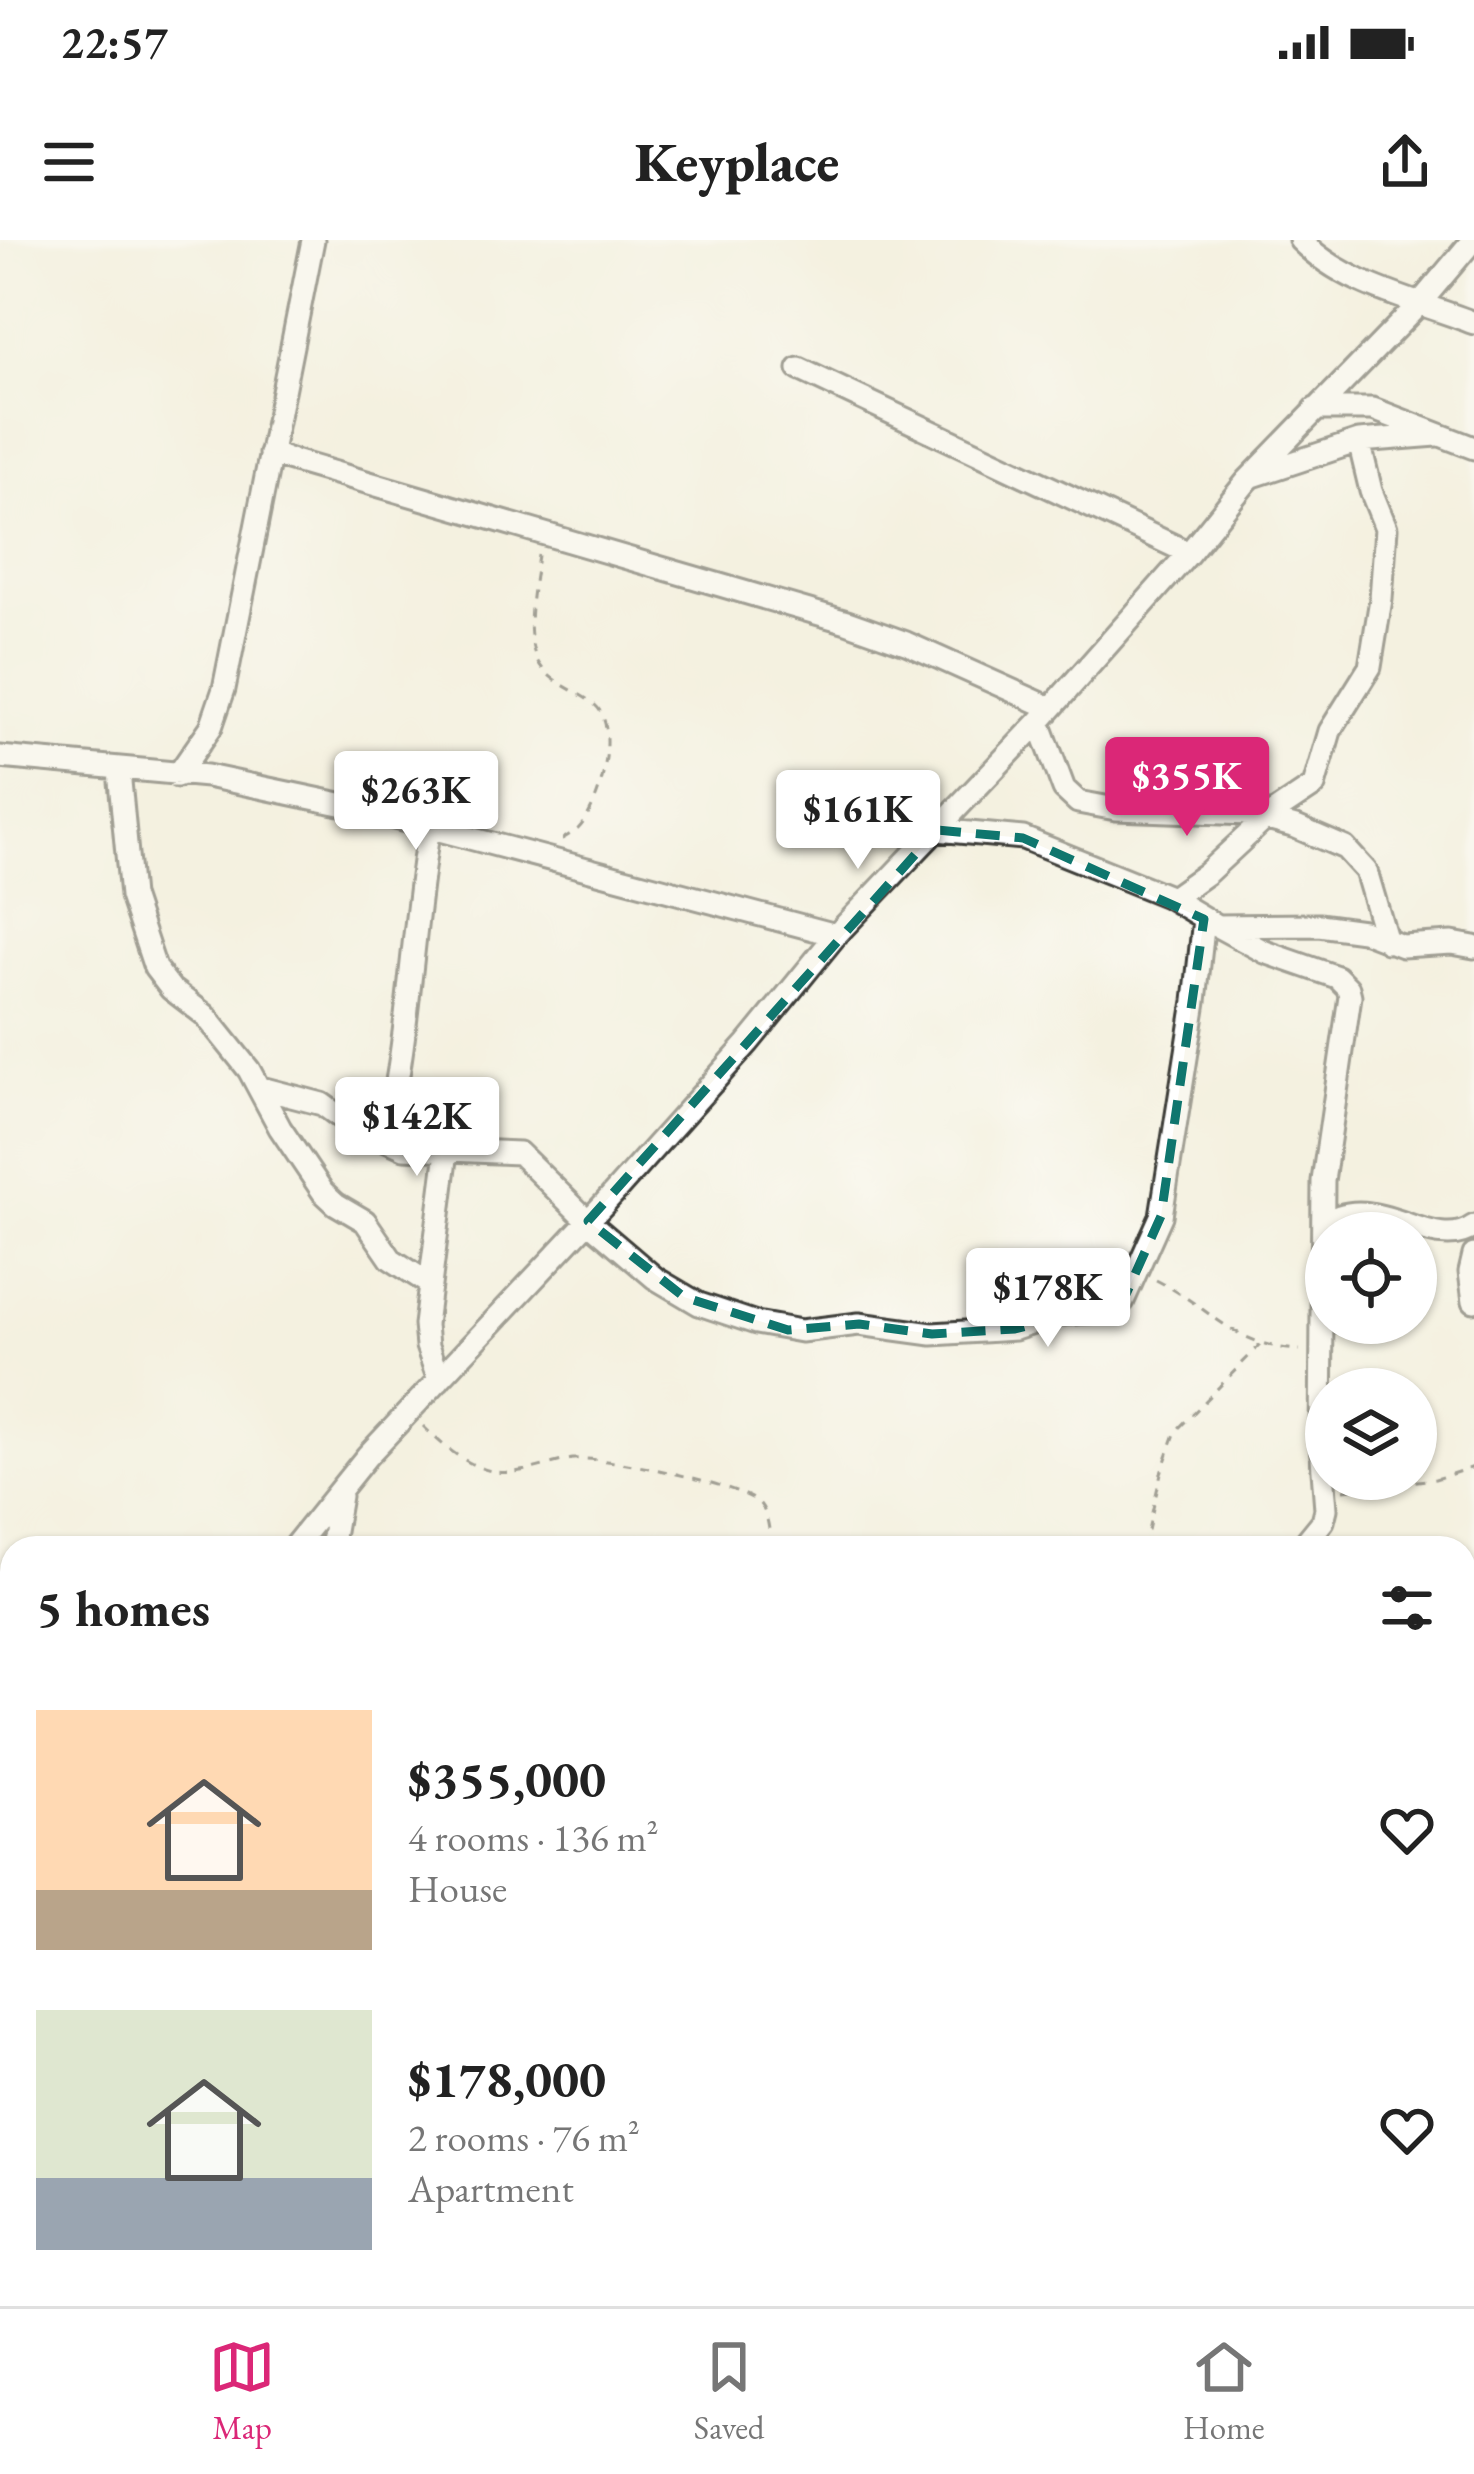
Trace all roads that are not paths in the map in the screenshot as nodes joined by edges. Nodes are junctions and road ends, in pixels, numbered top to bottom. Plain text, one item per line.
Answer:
1 (314, 240) edge
2 (1300, 240) edge
3 (1473, 240) edge
4 (1421, 302) junction
5 (1474, 322) edge
6 (799, 369) dead end
7 (1315, 410) junction
8 (1437, 435) junction
9 (1359, 441) junction
10 (1474, 448) edge
11 (270, 454) junction
12 (1252, 476) junction
13 (1189, 553) junction
14 (1045, 715) junction
15 (0, 757) edge
16 (118, 771) junction
17 (177, 776) junction
18 (1266, 818) junction
19 (429, 827) junction
20 (938, 830) junction
21 (1172, 898) junction
22 (1211, 922) junction
23 (836, 935) junction
24 (1387, 942) junction
25 (1474, 947) edge
26 (261, 1088) junction
27 (386, 1139) junction
28 (447, 1151) junction
29 (1323, 1212) edge
30 (588, 1221) junction
31 (1474, 1226) edge
32 (1437, 1231) edge
33 (1474, 1255) edge
34 (428, 1283) junction
35 (1474, 1301) edge
36 (1323, 1344) edge
37 (439, 1379) junction
38 (342, 1488) junction
39 (303, 1536) edge
40 (333, 1536) edge
41 (1310, 1536) edge

1 - 11 street
2 - 4 street
3 - 4 street
4 - 5 street
4 - 7 street
6 - 13 street
7 - 8 street
7 - 12 street
8 - 9 street
8 - 10 street
9 - 12 street
9 - 18 street
11 - 14 street
11 - 17 street
12 - 13 street
13 - 14 street
14 - 18 street
14 - 20 street
15 - 16 street
16 - 17 street
16 - 26 street
17 - 19 street
18 - 21 street
18 - 24 street
19 - 23 street
19 - 27 street
20 - 21 street
20 - 23 street
21 - 22 street
22 - 24 street
22 - 29 street
22 - 30 street
23 - 30 street
24 - 25 street
26 - 27 street
26 - 34 street
27 - 28 street
28 - 30 street
28 - 34 street
30 - 37 street
31 - 32 street
33 - 35 street
34 - 37 street
36 - 41 street
37 - 38 street
38 - 39 street
38 - 40 street

